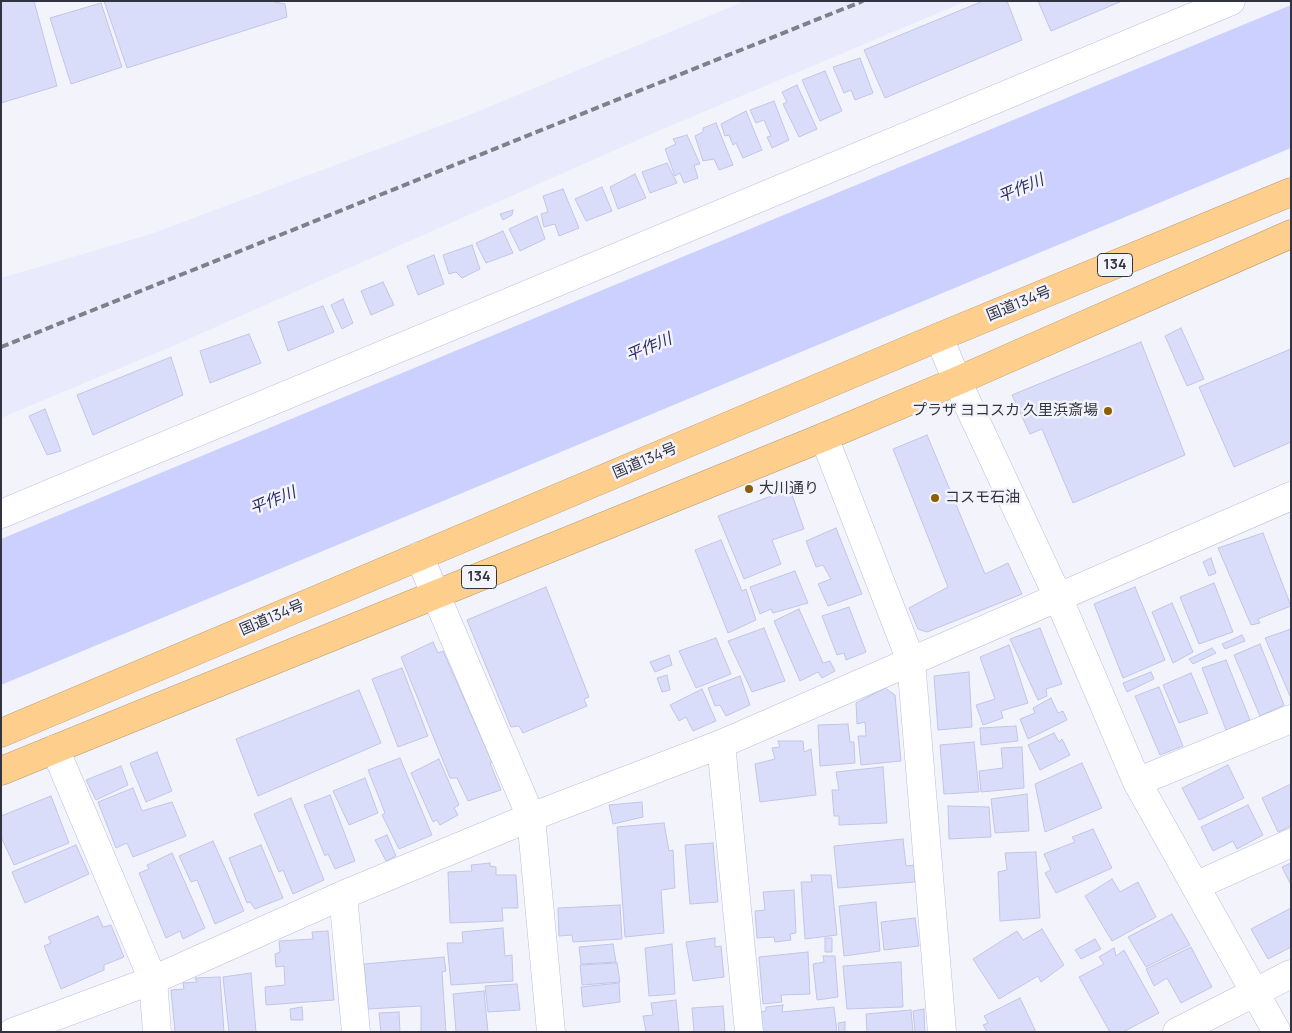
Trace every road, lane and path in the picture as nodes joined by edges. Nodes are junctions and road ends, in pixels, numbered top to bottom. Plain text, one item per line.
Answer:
1 (1231, 1) edge
2 (1291, 192) edge
3 (1291, 234) edge
4 (939, 337) junction
5 (957, 381) junction
6 (824, 437) junction
7 (1291, 496) edge
8 (1, 514) edge
9 (419, 556) junction
10 (436, 594) junction
11 (1058, 597) junction
12 (911, 661) junction
13 (1291, 718) edge
14 (1, 733) edge
15 (721, 744) junction
16 (54, 749) junction
17 (1, 771) edge
18 (1137, 782) junction
19 (531, 817) junction
20 (1291, 843) edge
21 (1196, 886) junction
22 (343, 895) junction
23 (1291, 974) edge
24 (153, 980) junction
25 (1255, 992) junction
26 (13, 1032) edge
27 (157, 1032) edge
28 (356, 1032) edge
29 (551, 1032) edge
30 (749, 1032) edge
31 (942, 1032) edge
32 (1177, 1032) edge
33 (1277, 1032) edge

1 - 8 street
2 - 4 highway, 国道134号 / 134
3 - 5 highway, 134
4 - 5 street
4 - 9 highway, 国道134号 / 134
5 - 6 highway, 134
5 - 11 street
6 - 10 highway, 134
6 - 12 street
7 - 11 street
9 - 10 street
9 - 14 highway, 国道134号 / 134
10 - 16 highway, 134
10 - 19 street
11 - 12 street
11 - 18 street
12 - 15 street
12 - 31 street
13 - 18 street
15 - 19 street
15 - 30 street
16 - 17 highway, 134
16 - 24 street
18 - 21 street
19 - 22 street
19 - 29 street
20 - 21 street
21 - 25 street
22 - 24 street
22 - 28 street
23 - 25 street
24 - 26 street
24 - 27 street
25 - 32 street
25 - 33 street

